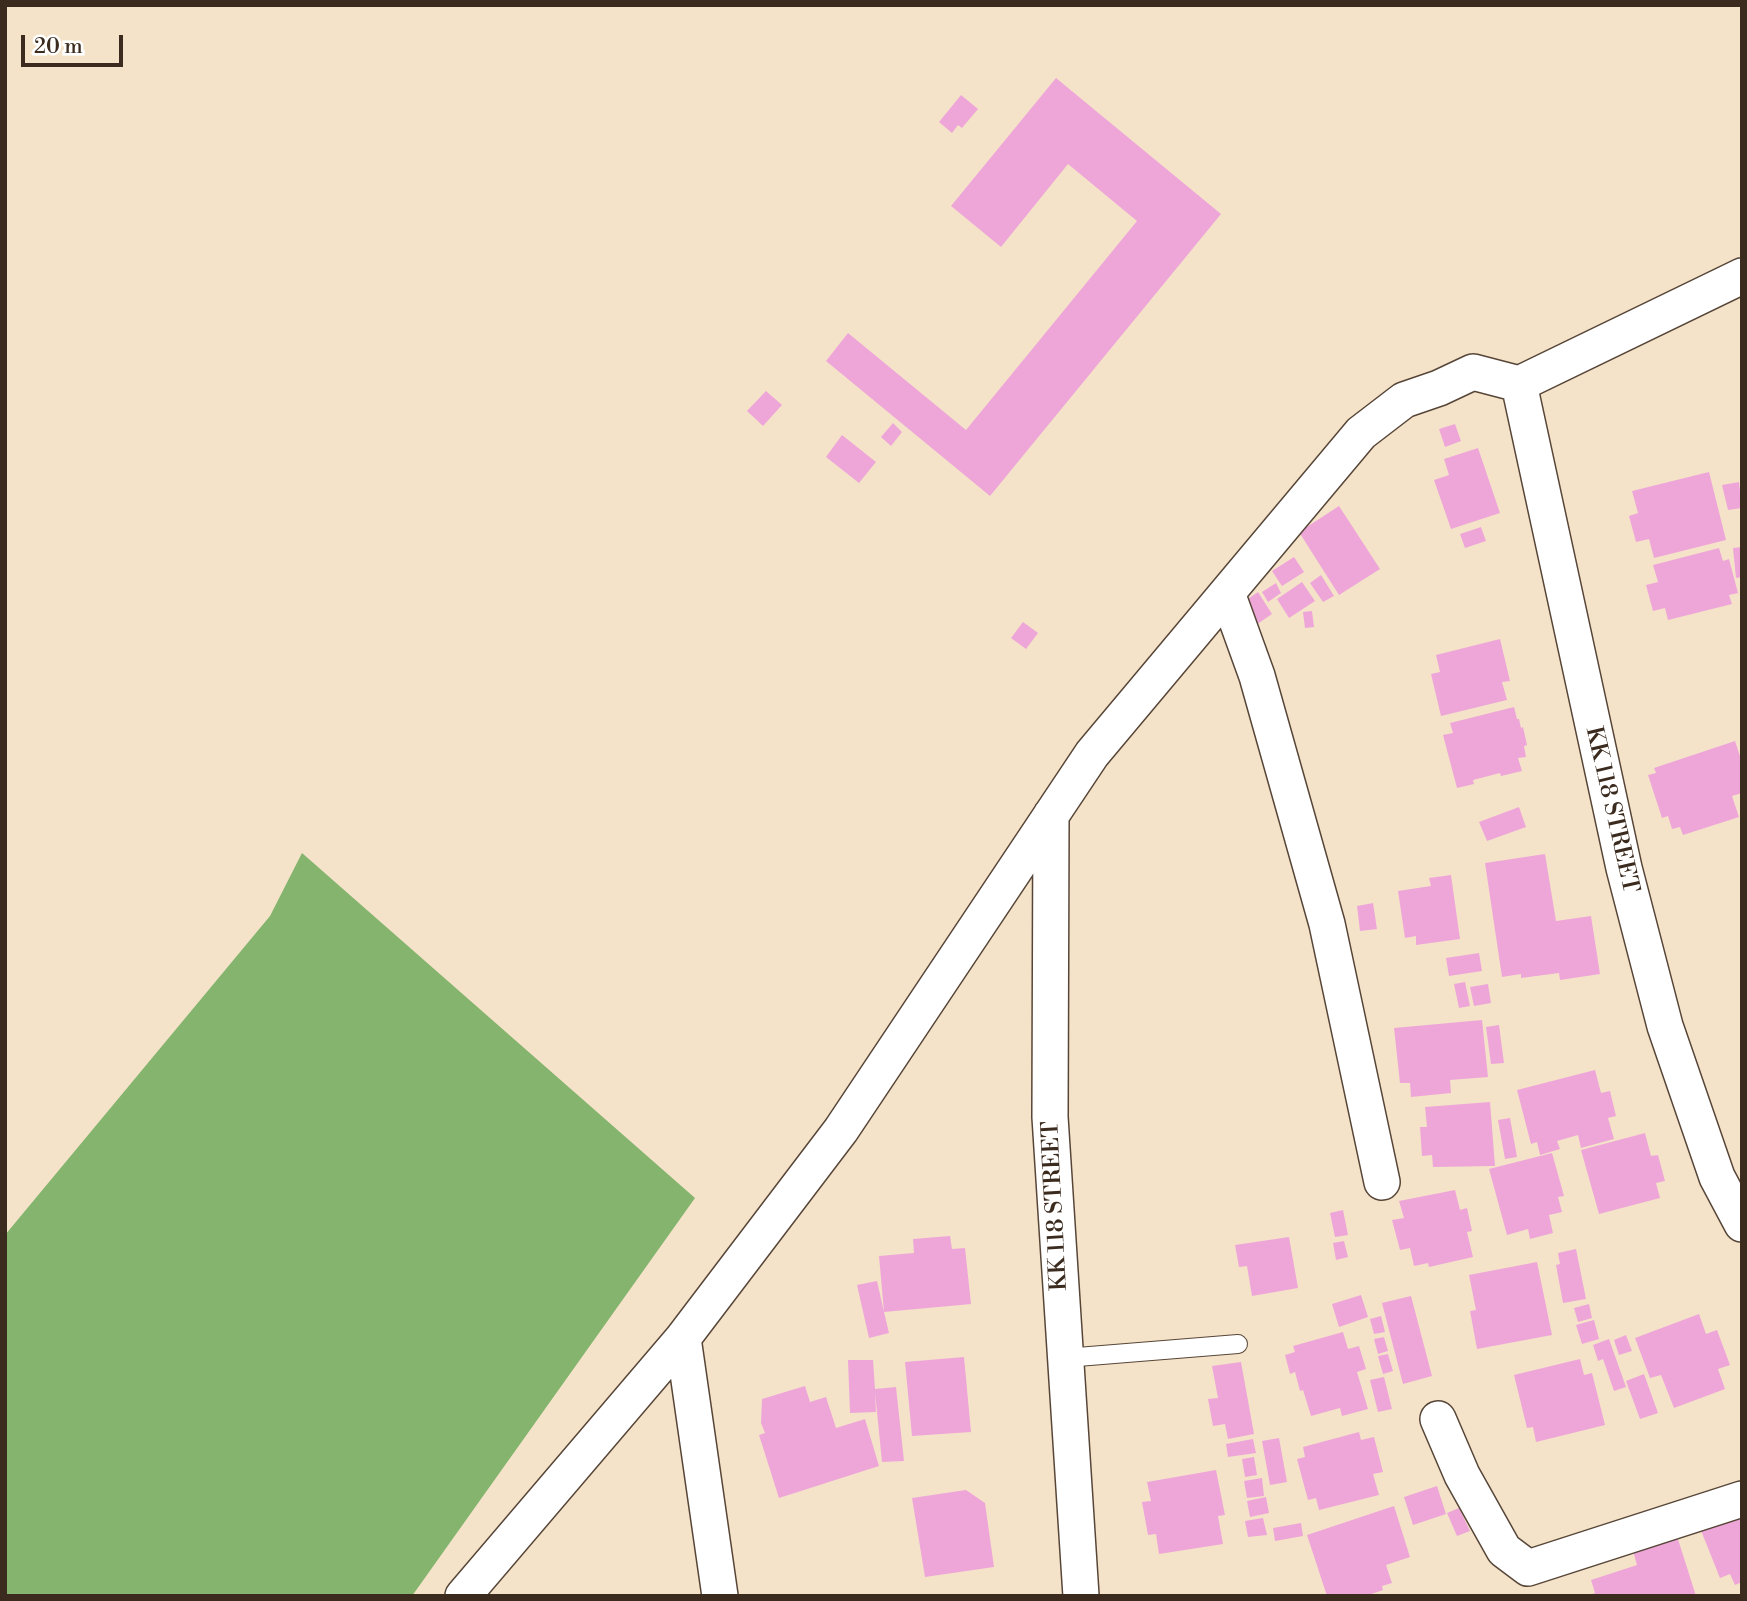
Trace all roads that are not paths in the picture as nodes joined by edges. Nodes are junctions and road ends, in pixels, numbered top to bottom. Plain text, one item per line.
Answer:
1 (1742, 276) edge
2 (1519, 384) junction
3 (1227, 593) junction
4 (1051, 816) junction
5 (1729, 1173) edge
6 (1382, 1182) dead end
7 (1742, 1224) edge
8 (683, 1338) junction
9 (1238, 1344) dead end
10 (1066, 1358) junction
11 (1438, 1419) dead end
12 (1742, 1499) edge
13 (463, 1596) edge
14 (720, 1596) edge
15 (1081, 1596) edge

1 - 2 street
2 - 3 street
2 - 5 street, KK 118 STREET
3 - 4 street
3 - 6 street
4 - 8 street
4 - 10 street, KK 118 STREET
5 - 7 street, KK 118 STREET
8 - 13 street
8 - 14 street
9 - 10 lane
10 - 15 street, KK 118 STREET
11 - 12 street

